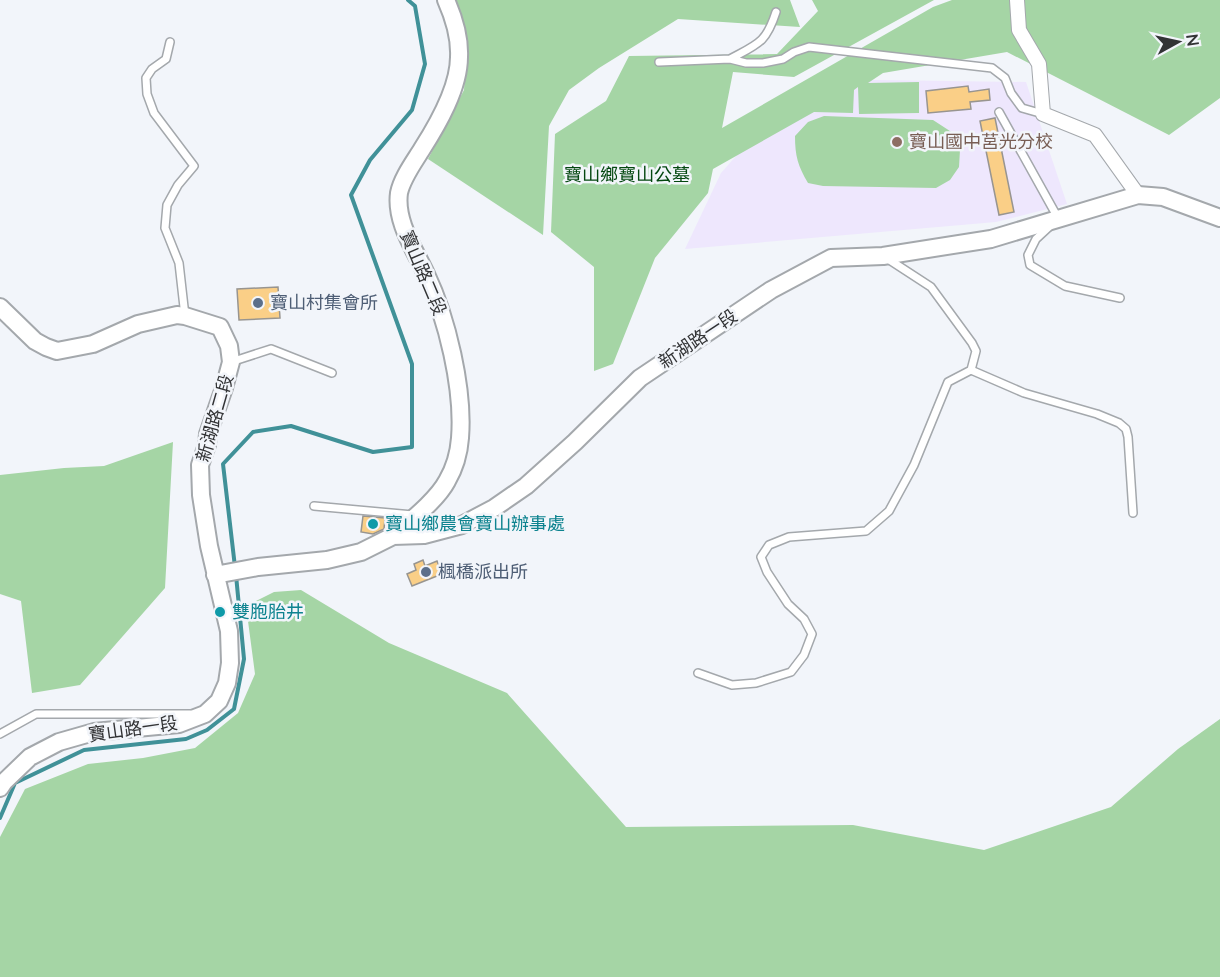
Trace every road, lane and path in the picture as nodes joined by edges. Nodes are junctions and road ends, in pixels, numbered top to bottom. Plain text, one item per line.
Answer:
1 (446, 0) edge
2 (1017, 0) edge
3 (776, 12) dead end
4 (170, 42) dead end
5 (730, 59) junction
6 (659, 62) dead end
7 (999, 112) dead end
8 (1043, 114) junction
9 (1138, 195) junction
10 (1220, 218) edge
11 (1058, 219) junction
12 (883, 256) junction
13 (1120, 298) dead end
14 (0, 307) edge
15 (185, 316) junction
16 (231, 362) junction
17 (971, 370) junction
18 (332, 373) dead end
19 (314, 506) dead end
20 (1133, 513) dead end
21 (417, 515) junction
22 (393, 536) junction
23 (215, 575) junction
24 (698, 673) dead end
25 (205, 714) junction
26 (0, 734) edge
27 (0, 788) edge

1 - 21 street, 寶山路二段
2 - 8 street
3 - 5 lane
4 - 15 lane
5 - 6 lane
5 - 8 lane
7 - 11 lane
8 - 9 street
9 - 10 street, 新湖路一段
9 - 11 street, 新湖路一段
11 - 12 street, 新湖路一段
11 - 13 lane
12 - 17 lane
12 - 22 street, 新湖路一段
14 - 15 street, 新湖路二段
15 - 16 street, 新湖路二段
16 - 18 lane
16 - 23 street, 新湖路二段
17 - 20 lane
17 - 24 lane
19 - 21 lane
21 - 22 street, 寶山路二段
22 - 23 street, 新湖路一段
23 - 25 street
25 - 26 lane
25 - 27 street, 寶山路一段

